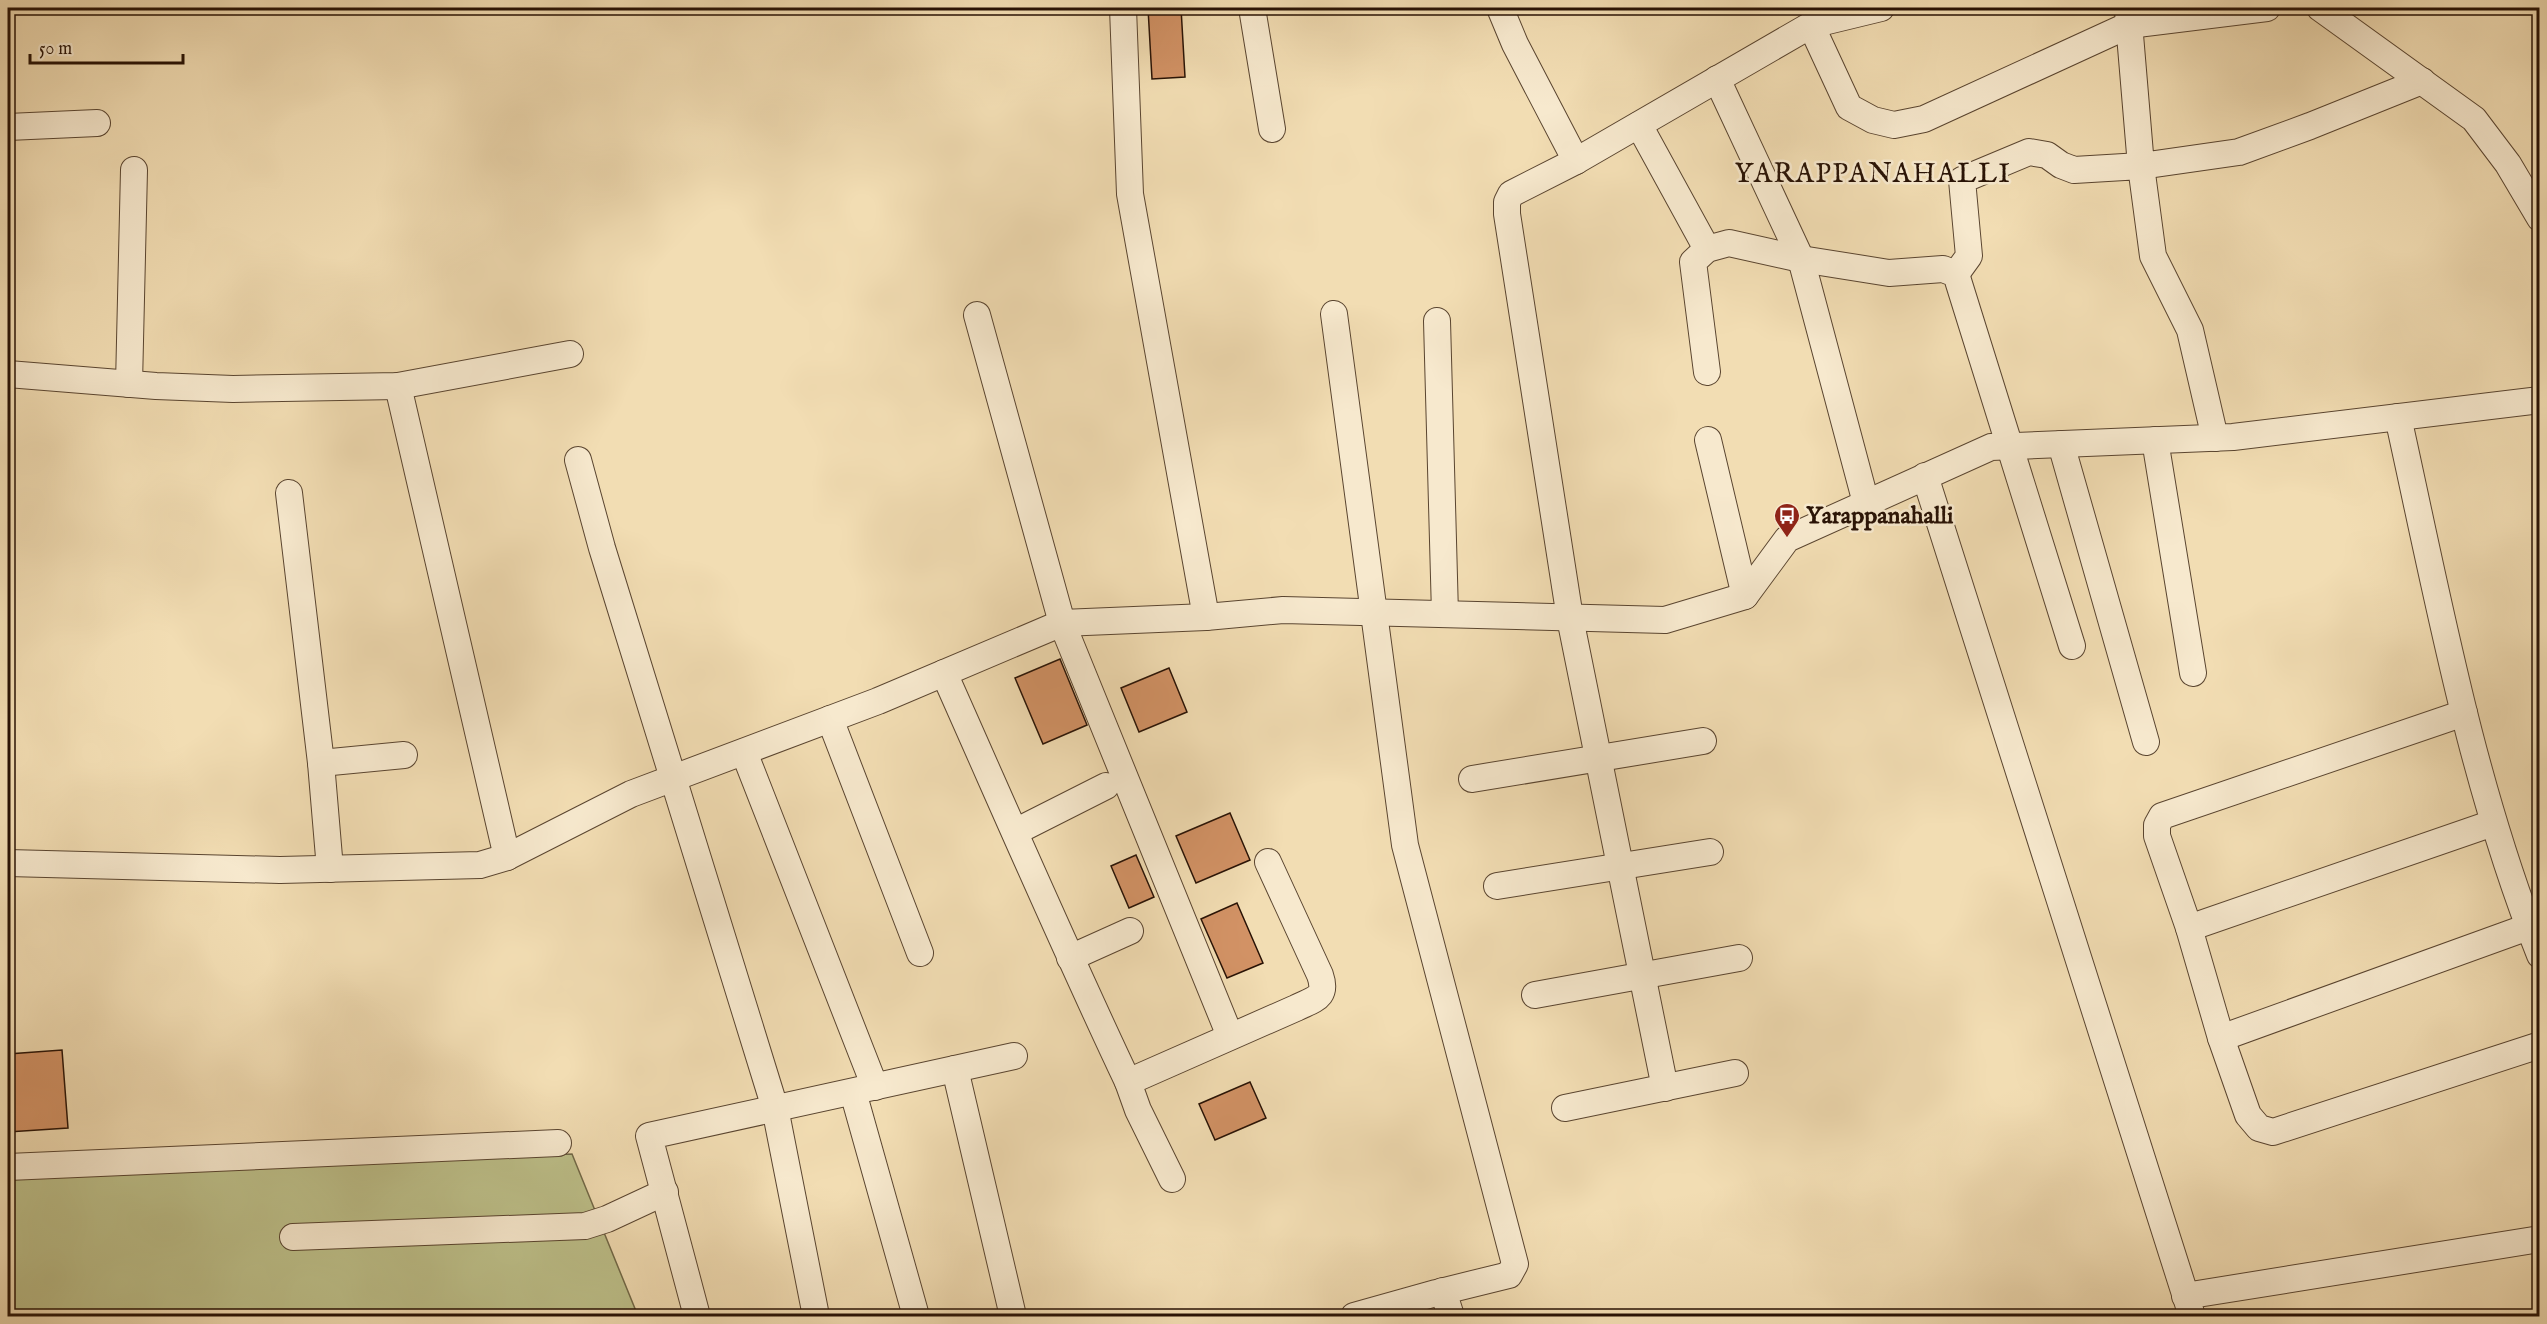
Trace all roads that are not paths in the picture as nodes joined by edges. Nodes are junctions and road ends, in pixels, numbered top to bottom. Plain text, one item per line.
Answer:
1 (1123, 8) edge
2 (1252, 8) edge
3 (1500, 8) edge
4 (1881, 8) edge
5 (2267, 8) edge
6 (2320, 8) edge
7 (2129, 16) edge
8 (1811, 25) junction
9 (1717, 79) junction
10 (2422, 81) junction
11 (97, 123) dead end
12 (1639, 124) junction
13 (8, 127) edge
14 (1272, 129) dead end
15 (1576, 161) junction
16 (2141, 166) junction
17 (135, 170) dead end
18 (2540, 218) edge
19 (1707, 249) junction
20 (1801, 259) junction
21 (1956, 274) junction
22 (1334, 314) dead end
23 (977, 315) dead end
24 (1437, 321) dead end
25 (570, 354) dead end
26 (1707, 372) dead end
27 (8, 374) edge
28 (129, 384) junction
29 (398, 386) junction
30 (2540, 400) edge
31 (2398, 417) junction
32 (2215, 438) junction
33 (1708, 440) dead end
34 (2155, 440) junction
35 (2061, 444) junction
36 (2009, 446) junction
37 (578, 460) dead end
38 (1925, 476) junction
39 (289, 493) dead end
40 (1866, 503) junction
41 (1745, 596) junction
42 (1372, 612) junction
43 (1445, 614) junction
44 (1206, 617) junction
45 (1570, 618) junction
46 (1062, 623) junction
47 (2072, 646) dead end
48 (944, 673) junction
49 (2193, 673) dead end
50 (2464, 713) junction
51 (830, 720) junction
52 (1703, 741) dead end
53 (2146, 742) dead end
54 (744, 752) junction
55 (405, 755) dead end
56 (1599, 759) junction
57 (321, 763) junction
58 (672, 779) junction
59 (1472, 779) dead end
60 (1106, 786) dead end
61 (2493, 823) junction
62 (1015, 832) junction
63 (1710, 852) dead end
64 (507, 857) junction
65 (1268, 862) dead end
66 (8, 863) edge
67 (1621, 866) junction
68 (330, 869) junction
69 (1497, 886) dead end
70 (2528, 927) junction
71 (2189, 928) junction
72 (1130, 931) dead end
73 (920, 954) dead end
74 (2540, 955) edge
75 (1070, 958) junction
76 (1739, 958) dead end
77 (1643, 975) junction
78 (1535, 995) dead end
79 (1230, 1036) junction
80 (2221, 1038) junction
81 (2540, 1044) edge
82 (1014, 1056) dead end
83 (955, 1069) junction
84 (1735, 1073) dead end
85 (1128, 1082) junction
86 (1665, 1088) junction
87 (864, 1089) junction
88 (775, 1108) junction
89 (1565, 1108) dead end
90 (558, 1143) dead end
91 (8, 1167) edge
92 (1172, 1179) dead end
93 (665, 1192) junction
94 (293, 1237) dead end
95 (2540, 1239) edge
96 (1443, 1291) junction
97 (2188, 1306) edge
98 (697, 1317) edge
99 (816, 1317) edge
100 (916, 1317) edge
101 (1013, 1317) edge
102 (1354, 1317) edge
103 (1451, 1317) edge

1 - 44 street
2 - 14 street
3 - 15 street
4 - 8 street
5 - 7 street
6 - 10 street
7 - 8 street
7 - 16 street
8 - 9 street
9 - 12 street
9 - 20 street
10 - 16 street
10 - 18 street
11 - 13 street
12 - 15 street
12 - 19 street
15 - 45 street
16 - 21 street
16 - 32 street
17 - 28 street
19 - 20 street
19 - 26 street
20 - 21 street
20 - 40 street
21 - 36 street
22 - 42 street
23 - 46 street
24 - 43 street
25 - 29 street
27 - 28 street
28 - 29 street
29 - 64 street
30 - 31 street
31 - 32 street
31 - 50 street
32 - 34 street
33 - 41 street
34 - 35 street
34 - 49 street
35 - 36 street
35 - 53 street
36 - 38 street
36 - 47 street
37 - 58 street
38 - 40 street
38 - 97 street
39 - 57 street
40 - 41 street
41 - 45 street
42 - 43 street
42 - 44 street
42 - 96 street
43 - 45 street
44 - 46 street
45 - 56 street
46 - 48 street
46 - 79 street
48 - 51 street
48 - 62 street
50 - 61 street
50 - 71 street
51 - 54 street
51 - 73 street
52 - 56 street
54 - 58 street
54 - 87 street
55 - 57 street
56 - 59 street
56 - 67 street
57 - 68 street
58 - 64 street
58 - 88 street
60 - 62 street
61 - 70 street
61 - 71 street
62 - 75 street
63 - 67 street
64 - 68 street
65 - 79 street
66 - 68 street
67 - 69 street
67 - 77 street
70 - 74 street
70 - 80 street
71 - 80 street
72 - 75 street
75 - 85 street
76 - 77 street
77 - 78 street
77 - 86 street
79 - 85 street
80 - 81 street
82 - 83 street
83 - 87 street
83 - 101 street
84 - 86 street
85 - 92 street
86 - 89 street
87 - 88 street
87 - 100 street
88 - 93 street
88 - 99 street
90 - 91 street
93 - 94 street
93 - 98 street
95 - 97 street
96 - 102 street
96 - 103 street

